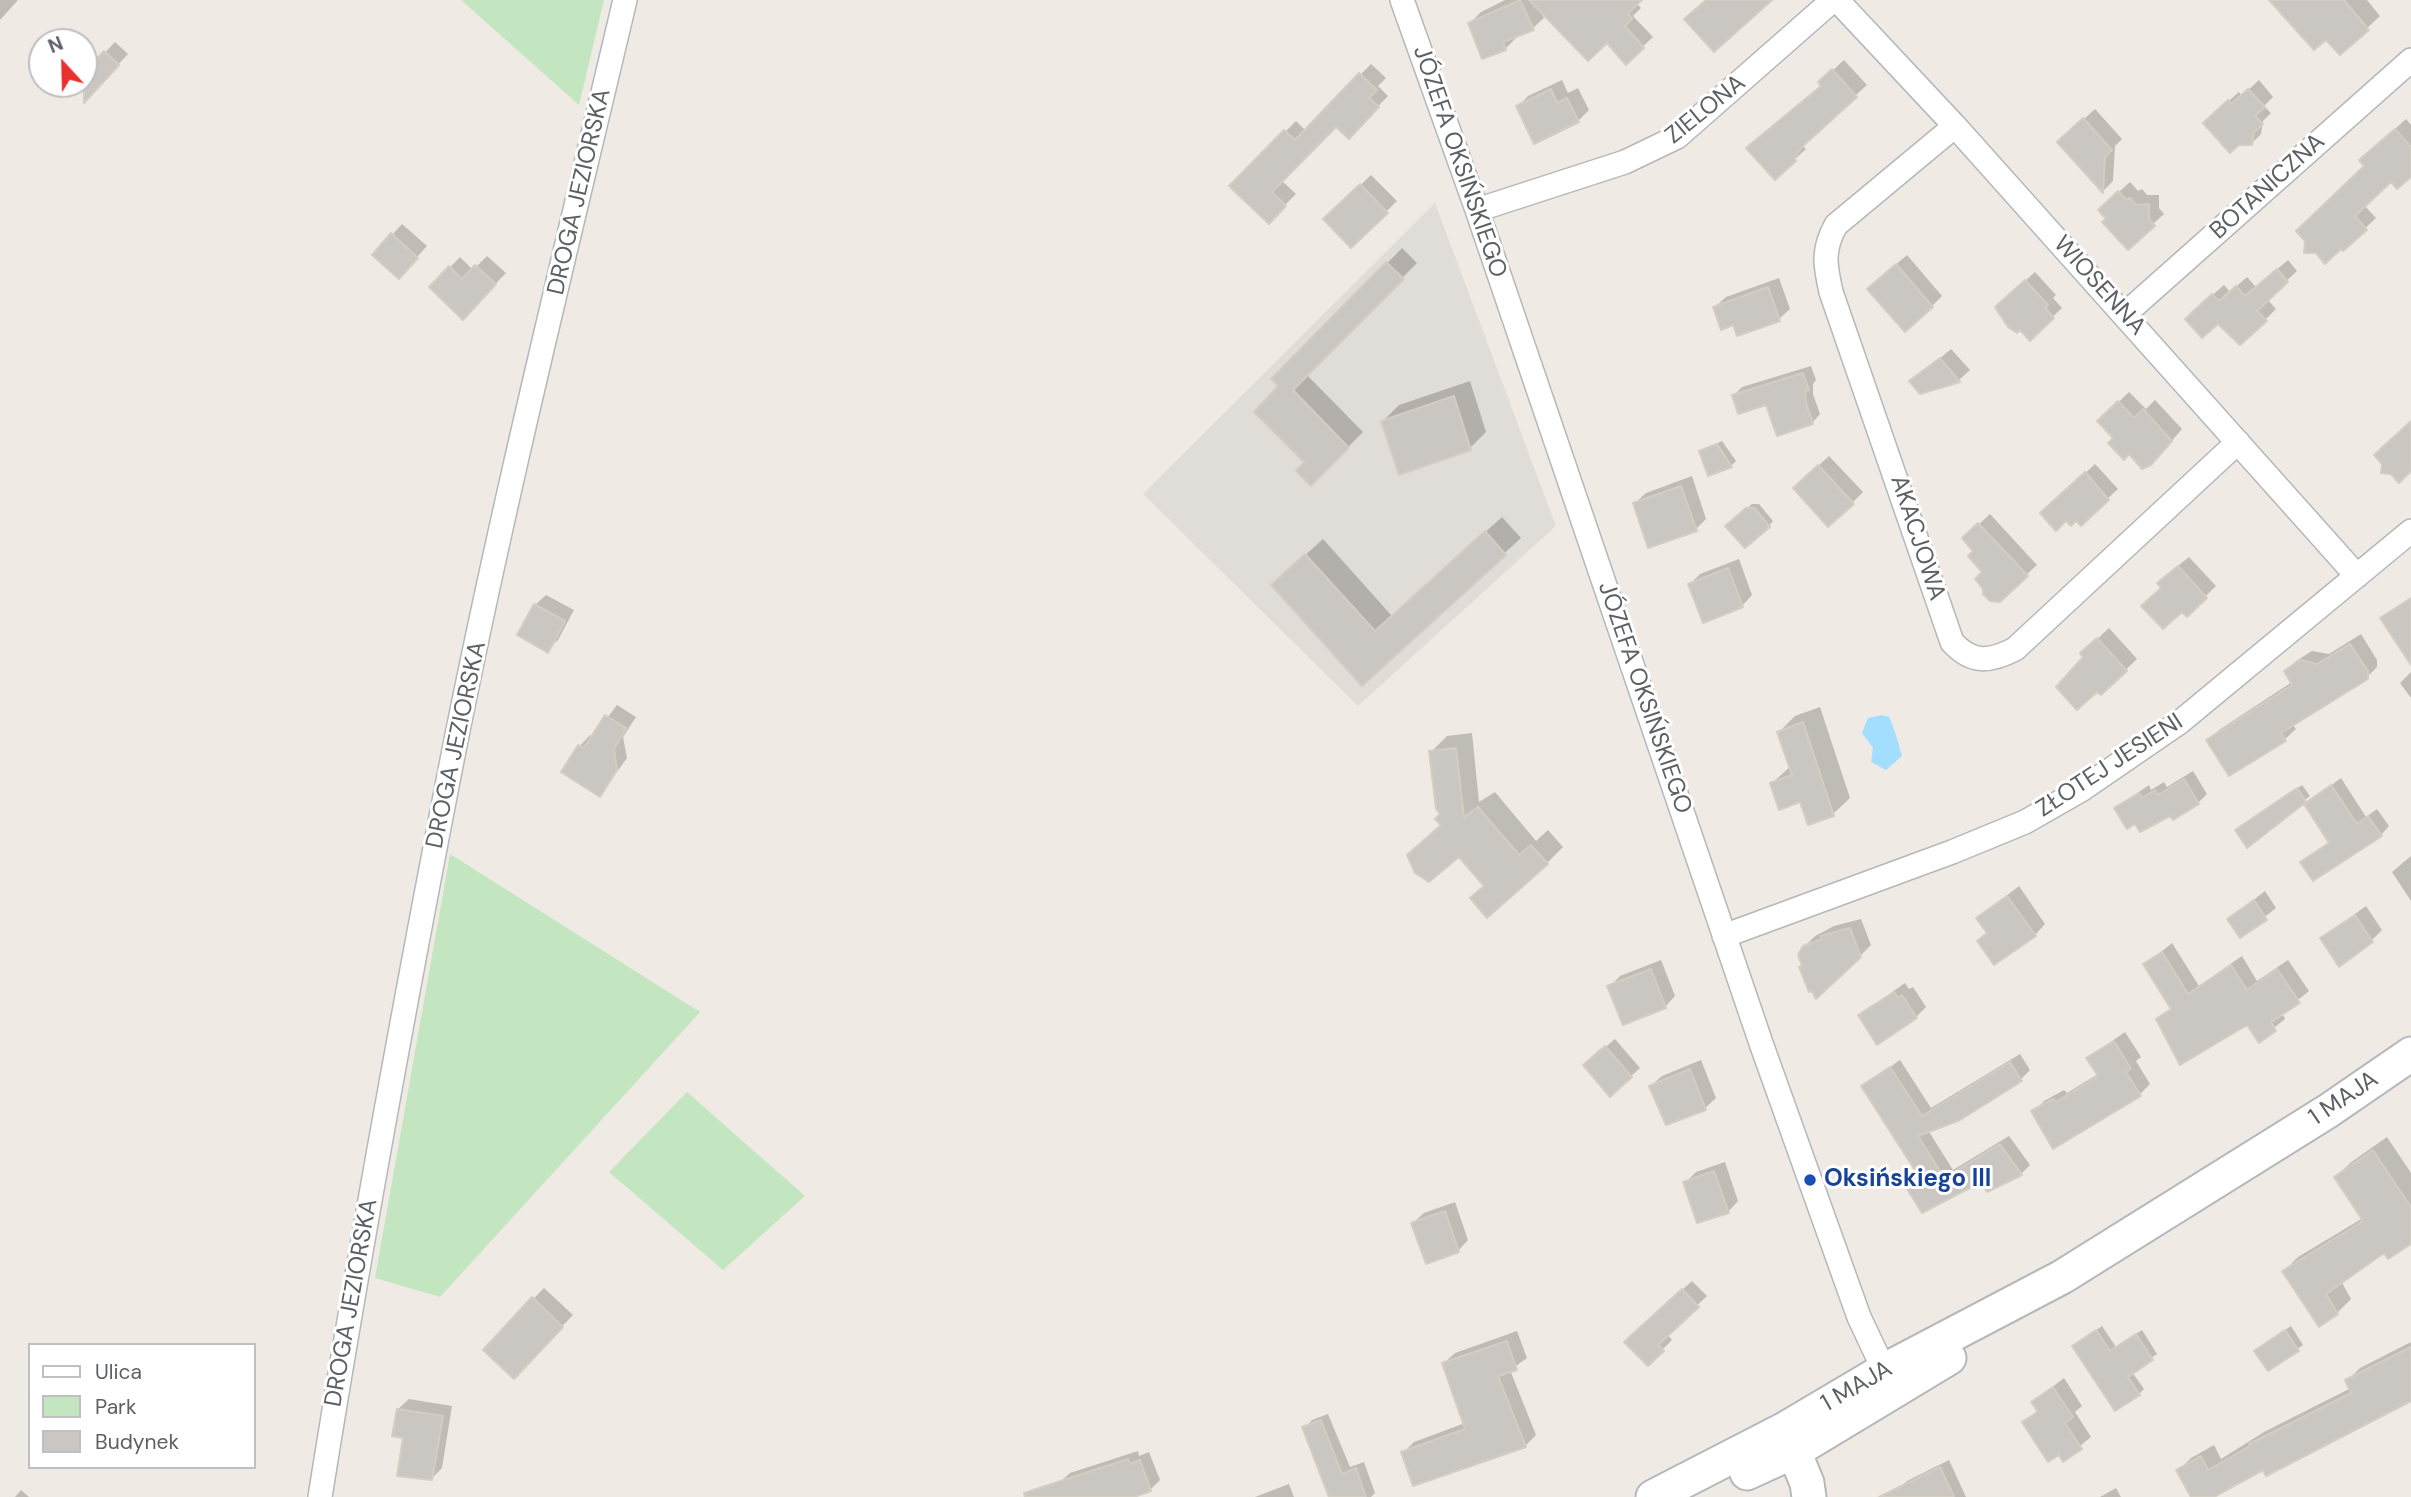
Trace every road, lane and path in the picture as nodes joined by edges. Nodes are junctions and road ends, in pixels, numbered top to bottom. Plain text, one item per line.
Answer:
1 (625, 0) edge
2 (1402, 0) edge
3 (1835, 0) edge
4 (2411, 60) edge
5 (1955, 126) junction
6 (1477, 209) junction
7 (2125, 314) junction
8 (2238, 442) junction
9 (2411, 531) edge
10 (2357, 576) junction
11 (1724, 936) junction
12 (2411, 1054) edge
13 (1889, 1382) junction
14 (1790, 1440) junction
15 (320, 1497) edge
16 (1653, 1497) edge
17 (1675, 1497) edge
18 (1809, 1497) edge

1 - 15 street, DROGA JEZIORSKA
2 - 6 street, JÓZEFA OKSIŃSKIEGO
3 - 5 street, WIOSENNA
3 - 6 street, ZIELONA
4 - 7 street, BOTANICZNA
5 - 7 street, WIOSENNA
5 - 8 street, AKACJOWA
6 - 11 street, JÓZEFA OKSIŃSKIEGO
7 - 8 street, WIOSENNA
8 - 10 street, WIOSENNA
9 - 10 street, ZŁOTEJ JESIENI
10 - 11 street, ZŁOTEJ JESIENI
11 - 13 street, JÓZEFA OKSIŃSKIEGO
12 - 13 main road, 1 MAJA
13 - 14 main road, 1 MAJA
14 - 16 main road, 1 MAJA
14 - 17 main road, 1 MAJA
14 - 18 main road

